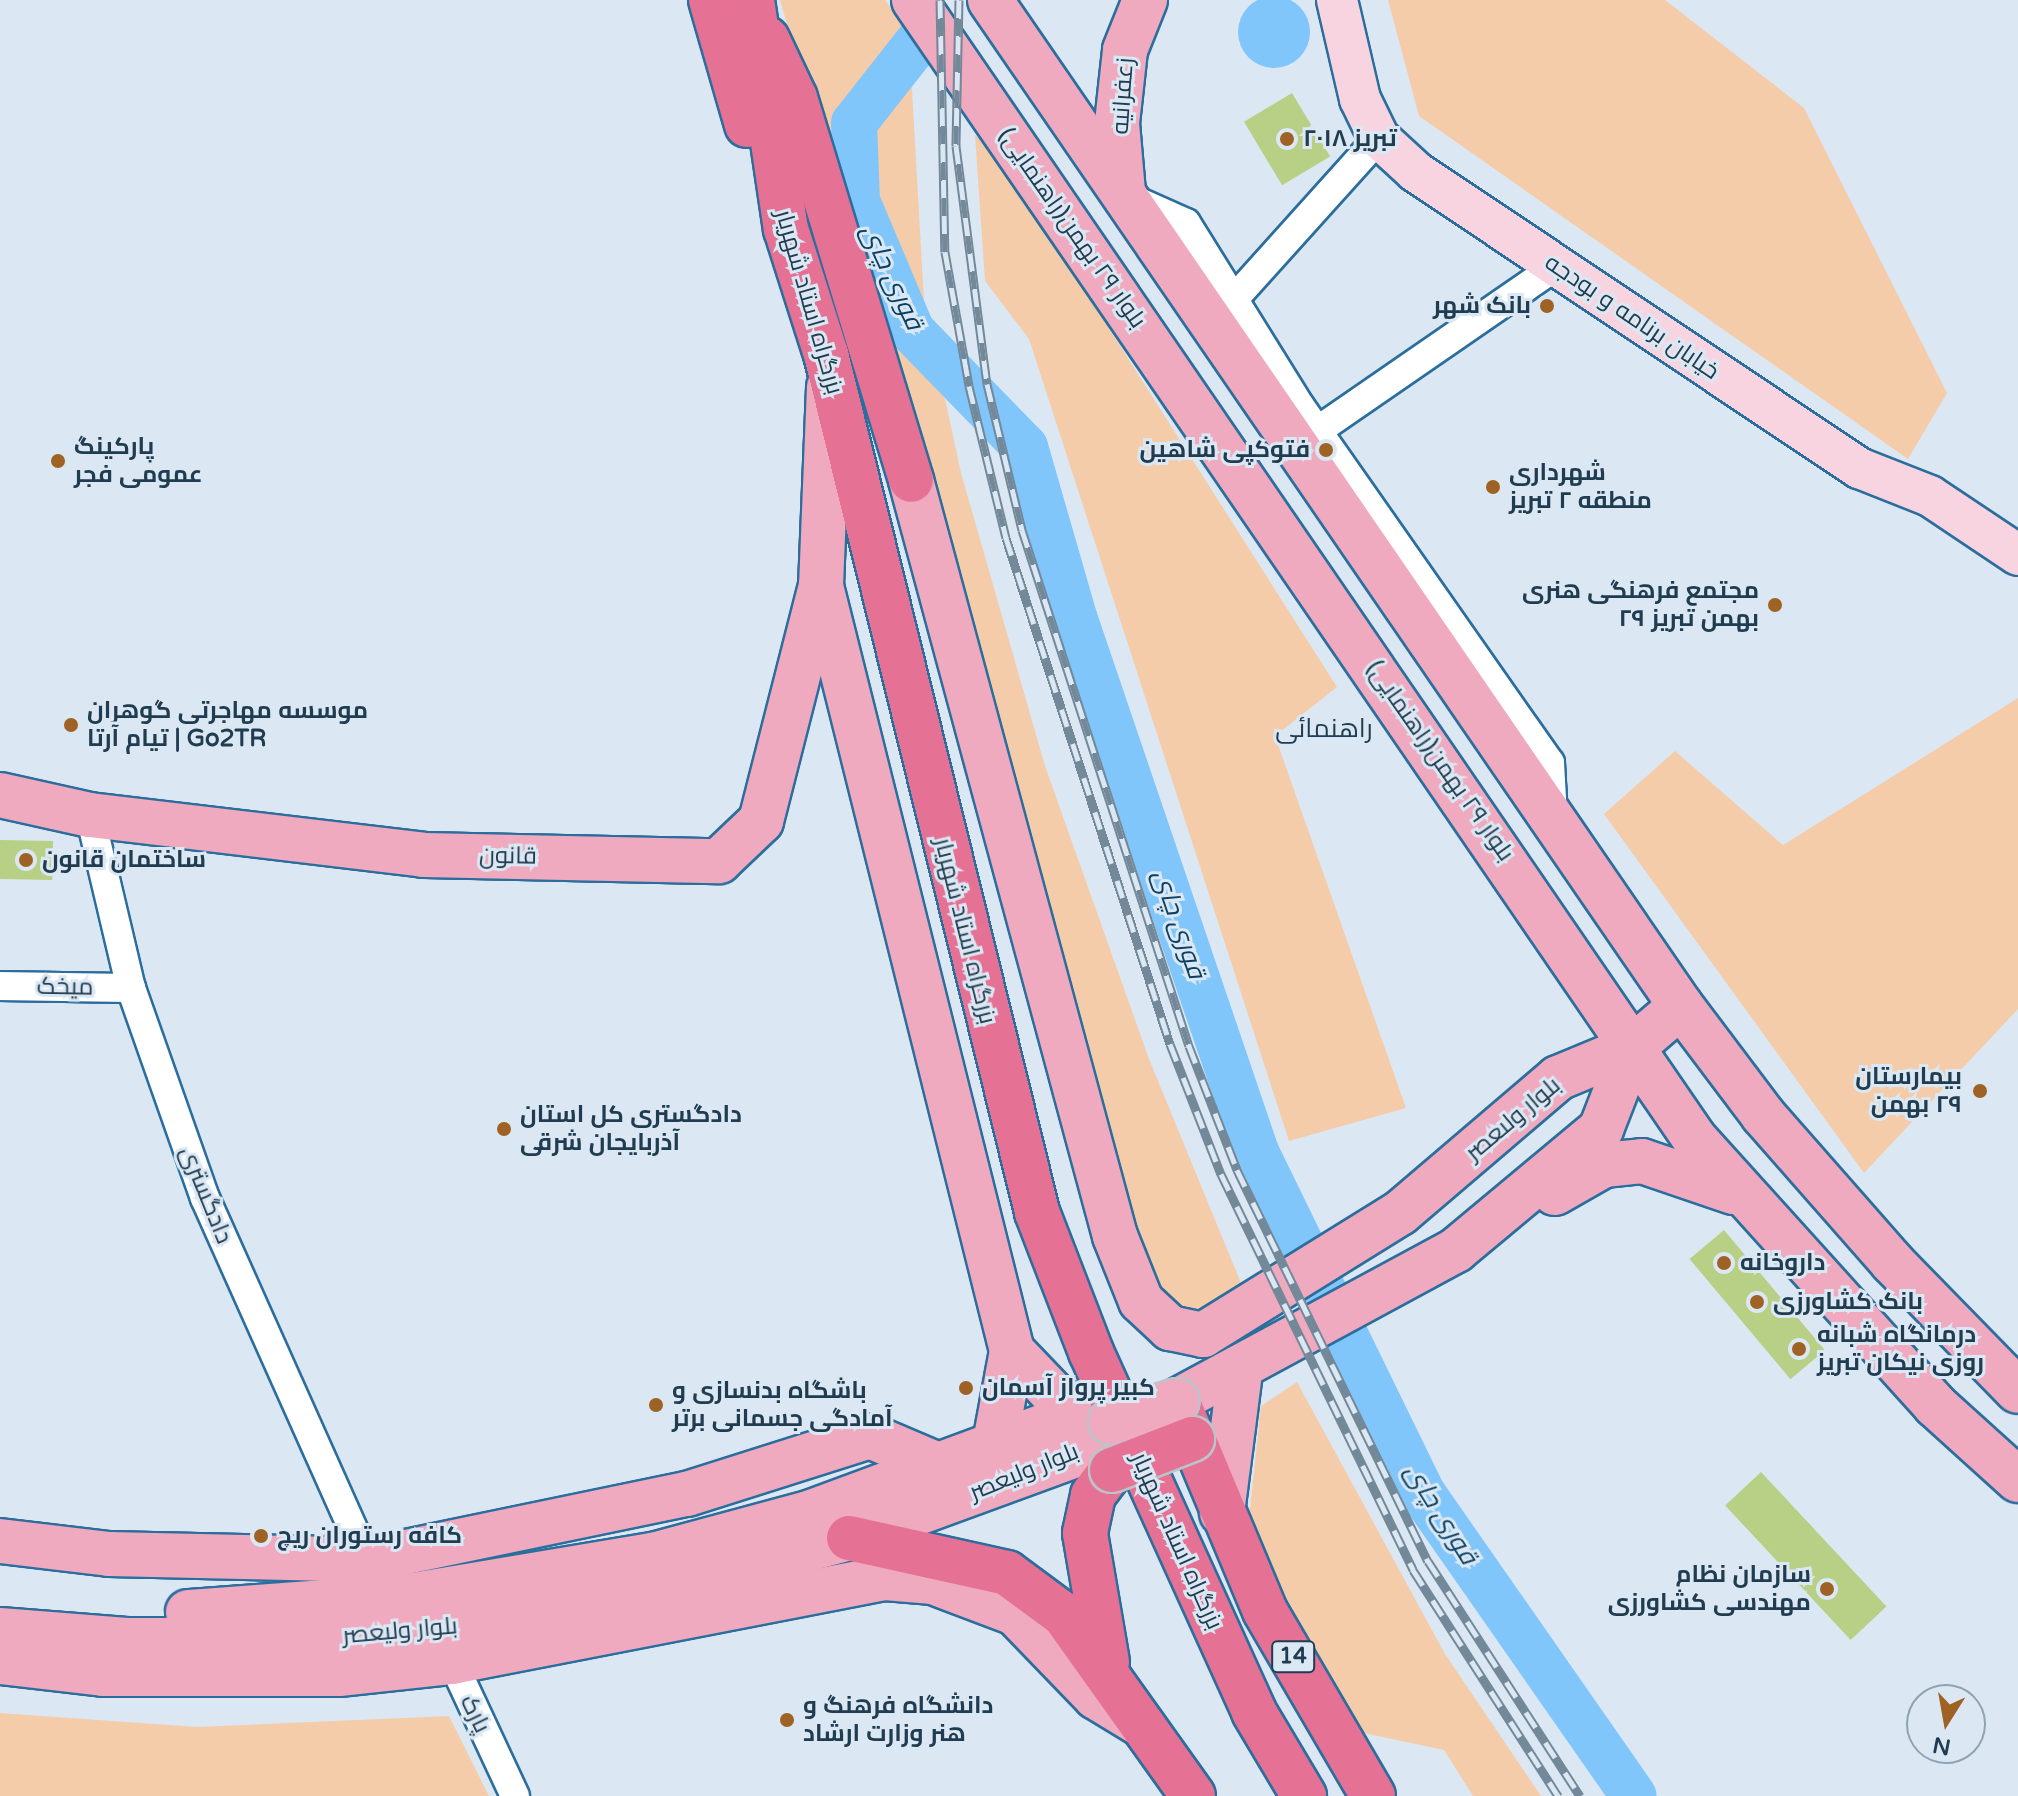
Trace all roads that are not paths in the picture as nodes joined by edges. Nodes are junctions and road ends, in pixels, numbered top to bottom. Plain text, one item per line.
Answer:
1 (711, 0) edge
2 (914, 0) edge
3 (990, 0) edge
4 (1145, 0) edge
5 (1337, 0) edge
6 (756, 11) edge
7 (1379, 138) junction
8 (1123, 194) junction
9 (786, 229) junction
10 (1556, 266) junction
11 (1234, 299) junction
12 (829, 368) junction
13 (1317, 431) junction
14 (911, 480) joint
15 (2018, 555) edge
16 (821, 586) junction
17 (0, 795) edge
18 (90, 815) junction
19 (1553, 817) junction
20 (0, 986) edge
21 (131, 988) junction
22 (1681, 1006) junction
23 (1633, 1047) junction
24 (1747, 1199) junction
25 (1439, 1260) junction
26 (1012, 1351) junction
27 (1240, 1372) junction
28 (2018, 1391) edge
29 (1185, 1420) junction
30 (1111, 1422) junction
31 (995, 1443) junction
32 (938, 1465) junction
33 (2018, 1480) edge
34 (1222, 1513) junction
35 (849, 1538) junction
36 (0, 1541) edge
37 (367, 1560) junction
38 (0, 1602) edge
39 (0, 1630) edge
40 (445, 1646) junction
41 (0, 1662) edge
42 (1109, 1672) junction
43 (1148, 1729) junction
44 (515, 1796) edge
45 (1193, 1796) edge
46 (1304, 1796) edge
47 (1373, 1796) edge

1 - 9 highway
2 - 23 main road, بلوار ٢٩ بهمن(راهنمایی)
3 - 8 main road
4 - 8 main road, زعفرانیه
5 - 7 street, خیابان برنامه و بودجه
6 - 9 highway, بزرگراه استاد شهریار
6 - 14 highway, بزرگراه استاد شهریار
7 - 10 street, خیابان برنامه و بودجه
7 - 11 street
8 - 11 street
8 - 19 main road
9 - 12 highway, بزرگراه استاد شهریار
10 - 13 street
10 - 15 street, خیابان برنامه و بودجه
11 - 13 street
12 - 16 main road
12 - 46 highway, بزرگراه استاد شهریار
13 - 19 street
14 - 23 main road, بلوار ولىعصر
16 - 18 main road, قانون
16 - 26 main road
17 - 18 main road, قانون
18 - 21 street, دادگستری
19 - 22 main road
20 - 21 street, میخک
21 - 37 street, دادگستری
22 - 23 main road
22 - 28 main road
23 - 24 main road, بلوار ٢٩ بهمن(راهنمایی)
23 - 25 main road
24 - 25 main road
24 - 33 main road, بلوار ٢٩ بهمن(راهنمایی)
25 - 27 main road
26 - 30 main road
26 - 31 main road
27 - 29 main road
27 - 34 main road
29 - 30 main road, bridge
29 - 34 highway
29 - 42 highway, bridge
30 - 31 main road, بلوار ولیعصر
30 - 35 main road, بلوار ولیعصر
31 - 32 main road, بلوار ولیعصر
32 - 37 main road
32 - 38 main road, بلوار ولیعصر
34 - 47 highway, 14
35 - 40 main road, بلوار ولیعصر
35 - 42 highway
36 - 37 main road
39 - 40 main road, بلوار ولیعصر
40 - 41 main road
40 - 43 main road
40 - 44 street, پارک
42 - 43 highway
43 - 45 highway

